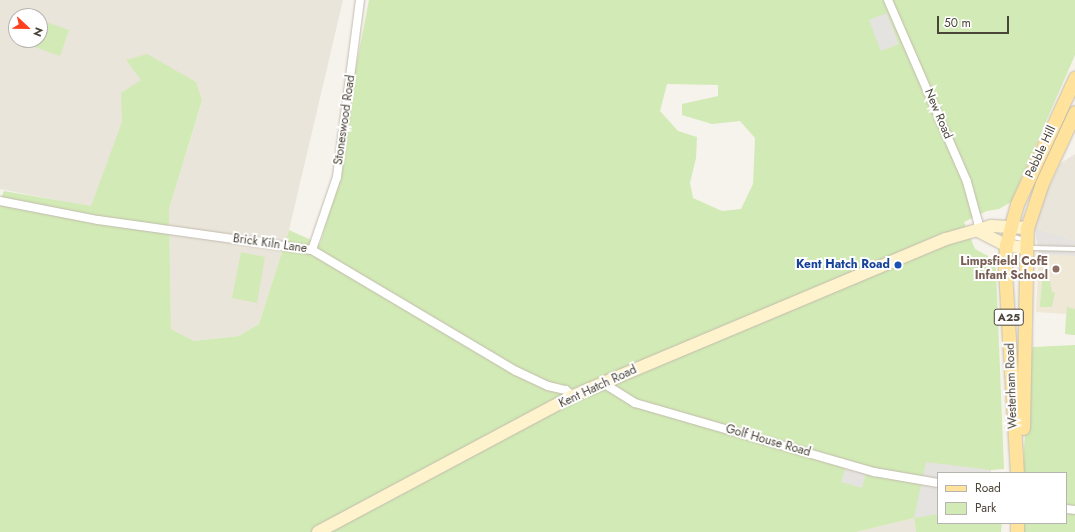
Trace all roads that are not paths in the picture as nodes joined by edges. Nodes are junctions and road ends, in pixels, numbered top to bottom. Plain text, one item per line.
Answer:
1 (360, 0) edge
2 (888, 0) edge
3 (1075, 78) edge
4 (1075, 112) edge
5 (1, 202) edge
6 (978, 231) junction
7 (1008, 236) junction
8 (1026, 238) junction
9 (1075, 249) edge
10 (312, 250) junction
11 (603, 383) junction
12 (573, 396) junction
13 (1018, 472) edge
14 (1018, 472) edge
15 (937, 484) edge
16 (318, 532) edge

1 - 10 street, Stoneswood Road
2 - 6 street, New Road
3 - 7 main road, Pebble Hill / A25
4 - 8 main road, Pebble Hill
5 - 10 street, Brick Kiln Lane
6 - 7 main road, Kent Hatch Road
6 - 7 main road, Kent Hatch Road
6 - 11 main road, Kent Hatch Road
7 - 8 main road, Kent Hatch Road
7 - 8 main road
7 - 13 main road, Westerham Road / A25
8 - 9 lane
8 - 14 main road, Westerham Road
10 - 12 street, Brick Kiln Lane
11 - 12 main road, Kent Hatch Road
11 - 15 street, Golf House Road
12 - 16 main road, Kent Hatch Road

